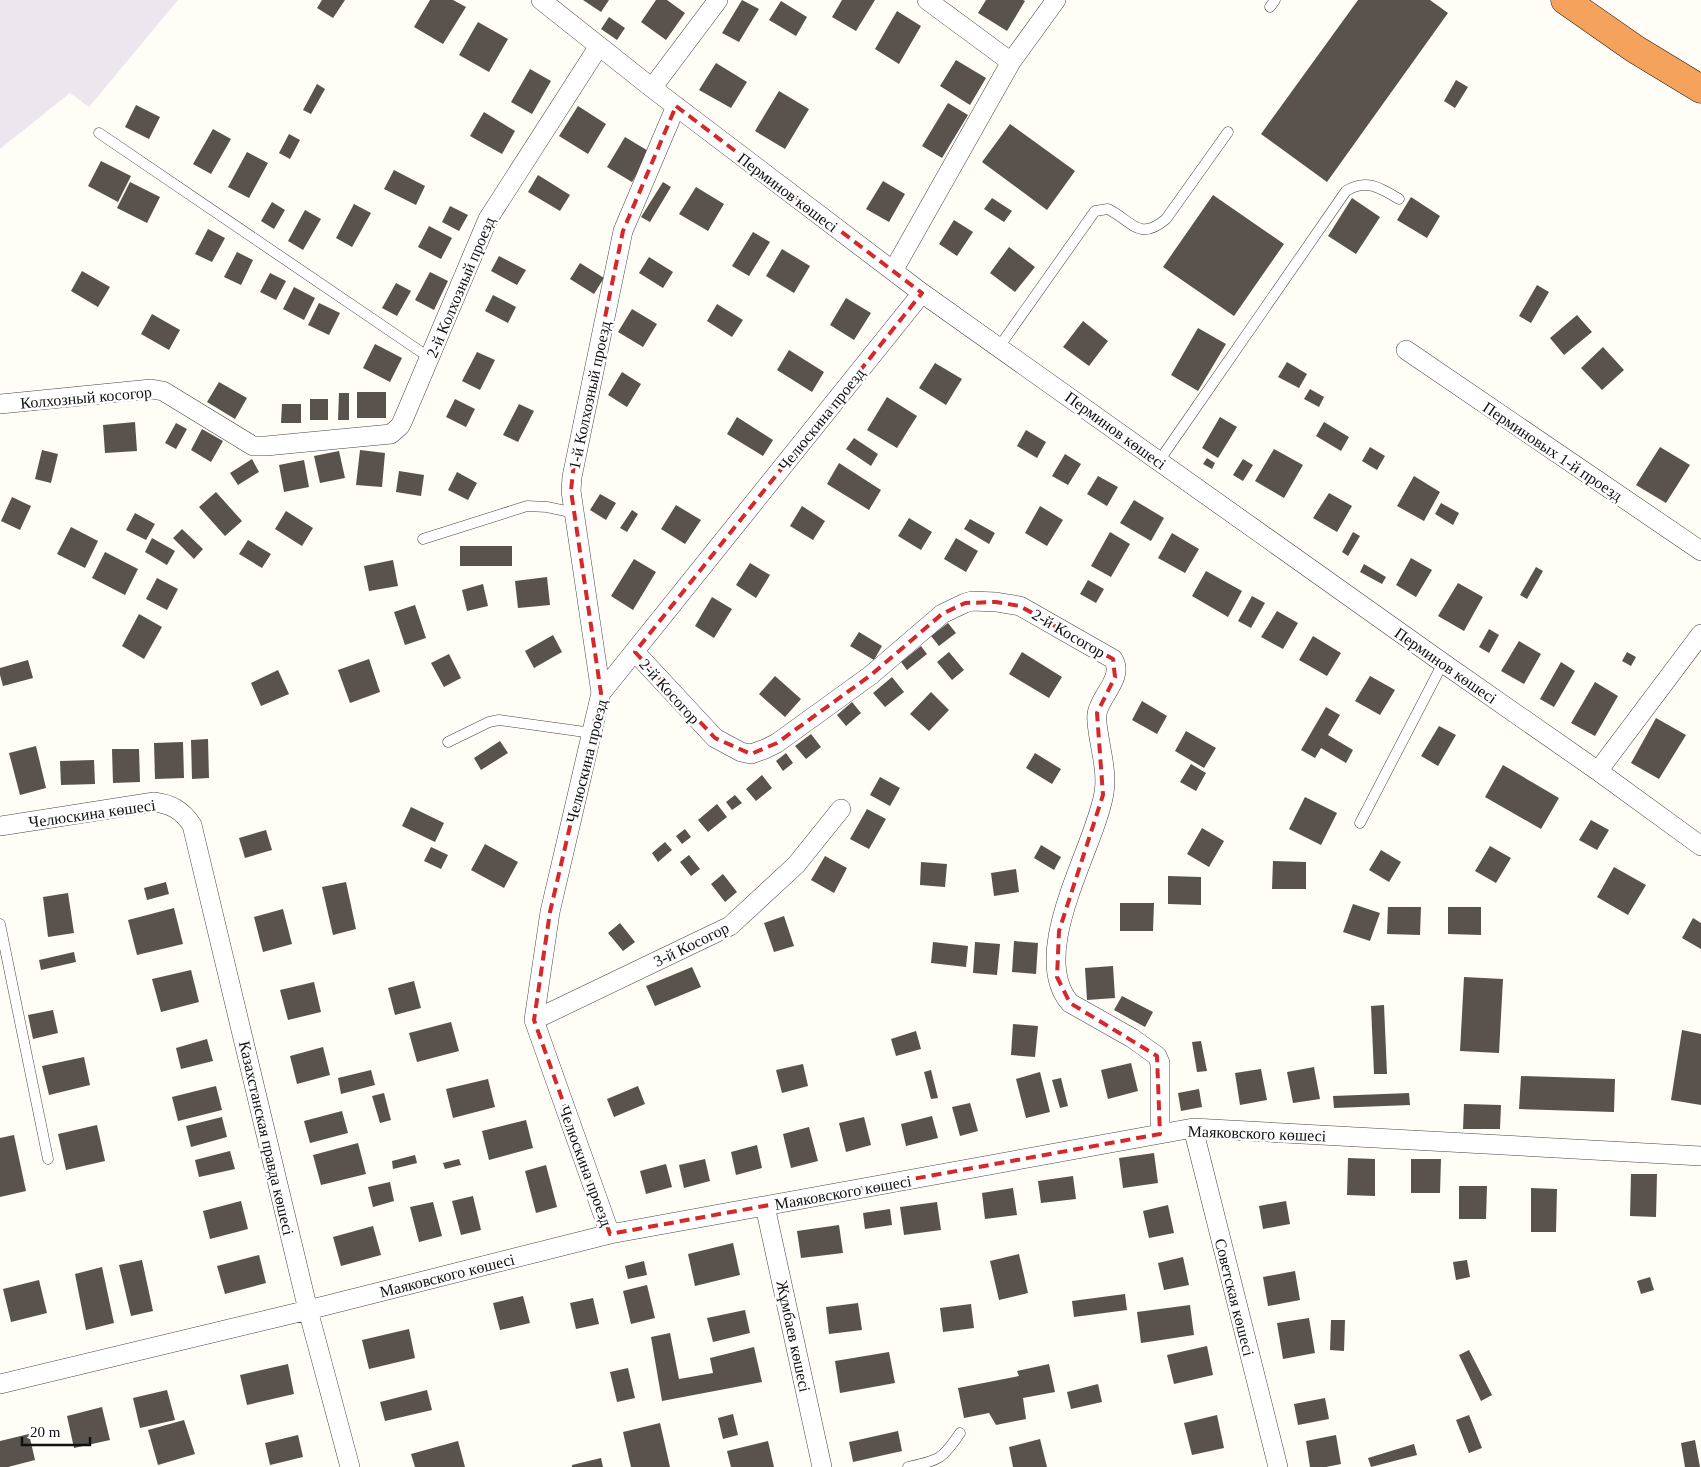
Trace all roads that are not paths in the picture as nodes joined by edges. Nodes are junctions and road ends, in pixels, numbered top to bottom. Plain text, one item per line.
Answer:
1 (541, 0) edge
2 (718, 0) edge
3 (927, 0) edge
4 (1056, 0) edge
5 (1564, 0) edge
6 (599, 46) junction
7 (1011, 62) junction
8 (652, 88) junction
9 (1701, 89) edge
10 (676, 106) junction
11 (1228, 132) dead end
12 (99, 133) dead end
13 (1399, 199) dead end
14 (892, 270) junction
15 (922, 293) junction
16 (999, 347) junction
17 (1406, 350) dead end
18 (430, 358) junction
19 (0, 404) edge
20 (396, 431) joint
21 (1159, 461) junction
22 (575, 514) junction
23 (423, 538) dead end
24 (1701, 551) edge
25 (1701, 634) edge
26 (635, 652) junction
27 (1443, 664) junction
28 (601, 693) junction
29 (592, 733) junction
30 (448, 742) dead end
31 (1598, 771) junction
32 (841, 809) dead end
33 (182, 812) joint
34 (1360, 823) dead end
35 (0, 826) edge
36 (1701, 846) edge
37 (0, 924) edge
38 (534, 1020) junction
39 (1193, 1128) junction
40 (1160, 1134) junction
41 (1701, 1156) edge
42 (48, 1159) dead end
43 (766, 1206) junction
44 (610, 1234) junction
45 (308, 1310) junction
46 (0, 1384) edge
47 (960, 1433) dead end
48 (350, 1467) edge
49 (822, 1467) edge
50 (908, 1467) edge
51 (1278, 1467) edge

1 - 6 street, Перминов көшесі
2 - 8 street
3 - 7 street
4 - 7 street
5 - 9 highway
6 - 8 street, Перминов көшесі
6 - 18 street, 2-й Колхозный проезд
7 - 14 street
8 - 10 street, Перминов көшесі
10 - 14 street, Перминов көшесі
10 - 22 street, 1-й Колхозный проезд
11 - 16 lane
12 - 18 lane
13 - 21 lane
14 - 15 street, Перминов көшесі
15 - 16 street, Перминов көшесі
15 - 26 street, Челюскина проезд
16 - 21 street, Перминов көшесі
17 - 24 street, Перминовых 1-й проезд
18 - 20 street, 2-й Колхозный проезд
19 - 20 street, Колхозный косогор
21 - 27 street, Перминов көшесі
22 - 23 lane
22 - 28 street, 1-й Колхозный проезд
25 - 31 street
26 - 28 street, Челюскина проезд
26 - 40 street, 2-й Косогор
27 - 31 street, Перминов көшесі
27 - 34 lane
28 - 29 street, Челюскина проезд
29 - 30 lane
29 - 38 street, Челюскина проезд
31 - 36 street, Перминов көшесі
32 - 38 street, 3-й Косогор
33 - 35 street, Челюскина көшесі
33 - 45 street, Казахстанская правда көшесі
37 - 42 lane
38 - 44 street, Челюскина проезд
39 - 40 street, Маяковского көшесі
39 - 41 street, Маяковского көшесі
39 - 51 street, Советская көшесі
40 - 43 street, Маяковского көшесі
43 - 44 street, Маяковского көшесі
43 - 49 street, Жұмбаев көшесі
44 - 45 street, Маяковского көшесі
45 - 46 street, Маяковского көшесі
45 - 48 street, Казахстанская правда көшесі
47 - 50 lane

